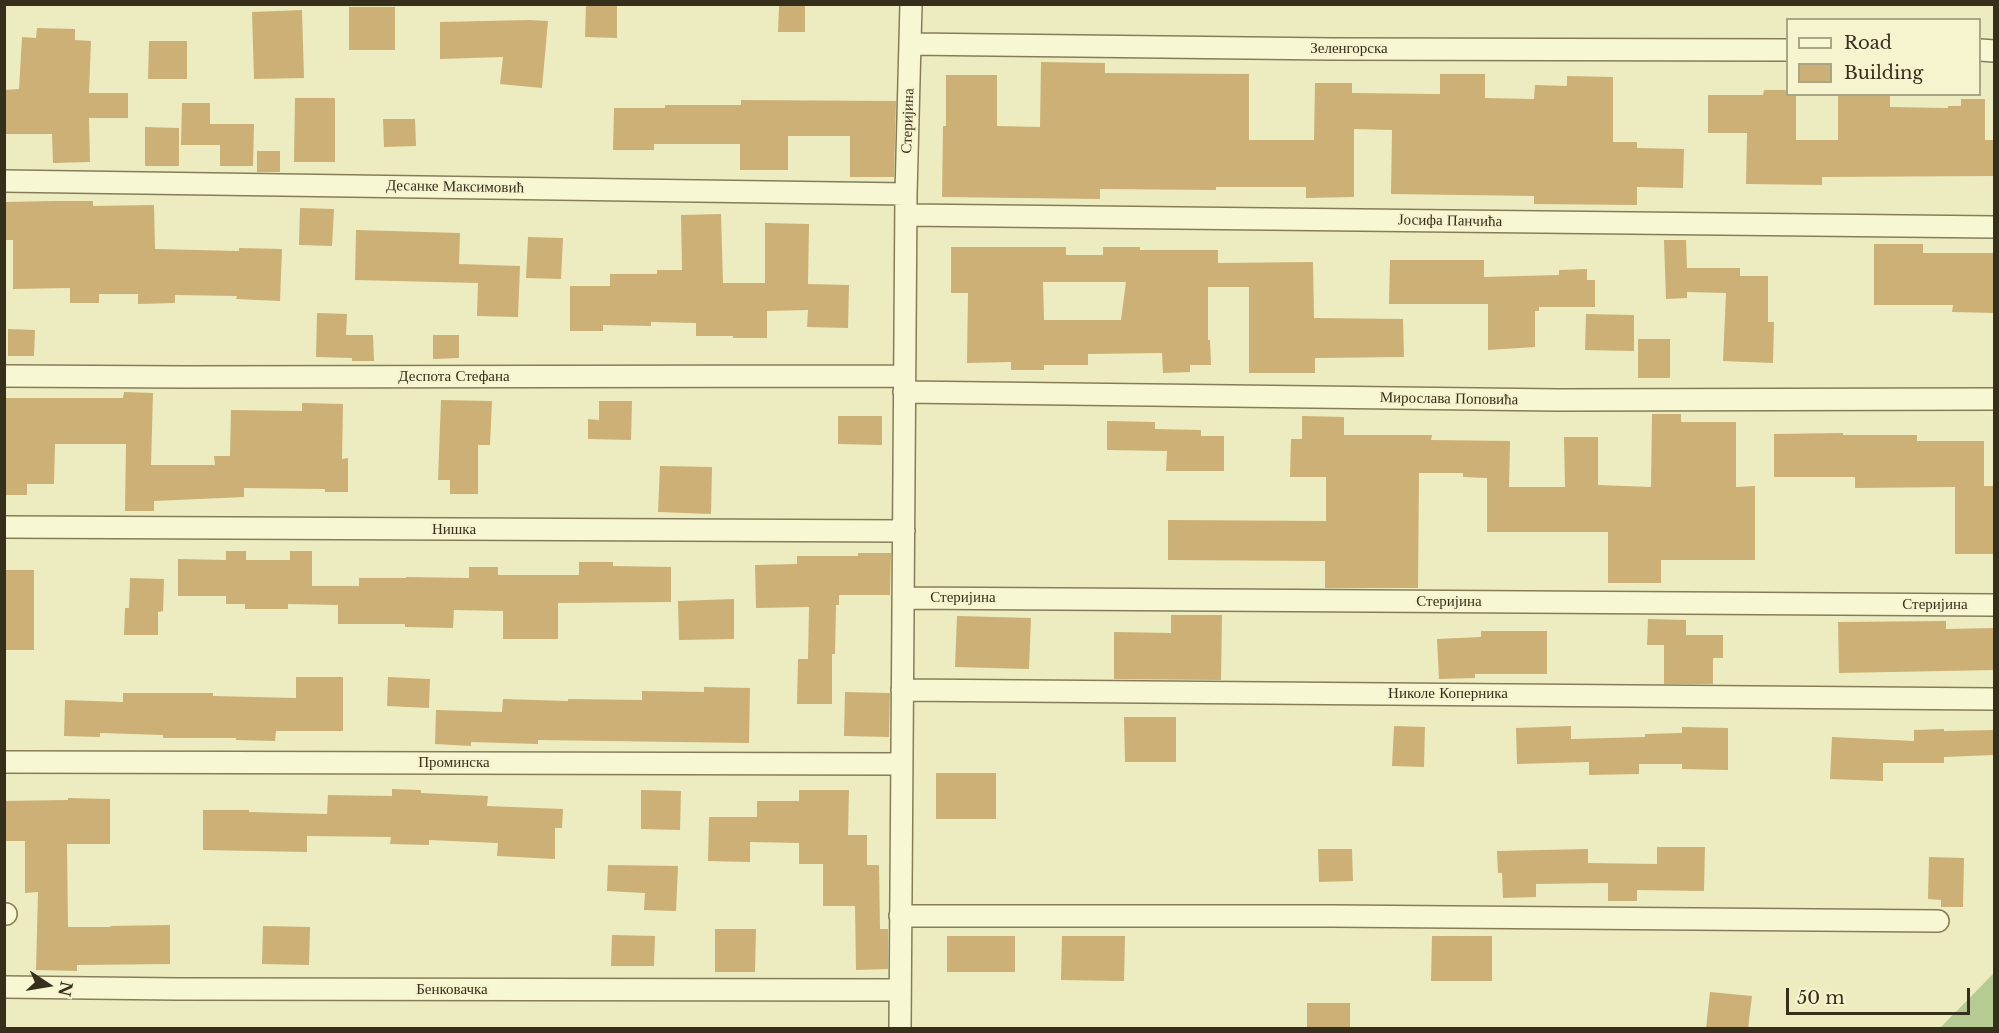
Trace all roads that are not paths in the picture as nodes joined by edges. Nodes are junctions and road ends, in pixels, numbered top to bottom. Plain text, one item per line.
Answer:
1 (911, 4) edge
2 (910, 44) junction
3 (1786, 50) edge
4 (4, 181) edge
5 (906, 194) junction
6 (906, 215) junction
7 (1995, 227) edge
8 (4, 376) edge
9 (904, 385) junction
10 (1995, 399) edge
11 (4, 527) edge
12 (904, 531) junction
13 (903, 598) junction
14 (1995, 605) edge
15 (903, 690) junction
16 (1995, 699) edge
17 (4, 762) edge
18 (903, 764) junction
19 (900, 916) junction
20 (1938, 921) dead end
21 (4, 987) edge
22 (900, 990) junction
23 (900, 1029) edge

1 - 2 street, Стеријина
2 - 3 street, Зеленгорска
2 - 5 street, Стеријина
4 - 5 street, Десанке Максимовић
5 - 6 street, Стеријина
6 - 7 street, Јосифа Панчића
6 - 9 street, Стеријина
8 - 9 street, Деспота Стефана
9 - 10 street, Мирослава Поповића
9 - 12 street, Стеријина
11 - 12 street, Нишка
12 - 13 street, Стеријина
13 - 14 street, Стеријина
13 - 15 street, Стеријина
15 - 16 street, Николе Коперника
15 - 18 street, Стеријина
17 - 18 street, Проминска
18 - 19 street, Стеријина
19 - 20 street
19 - 22 street, Стеријина
21 - 22 street, Бенковачка
22 - 23 street, Стеријина

